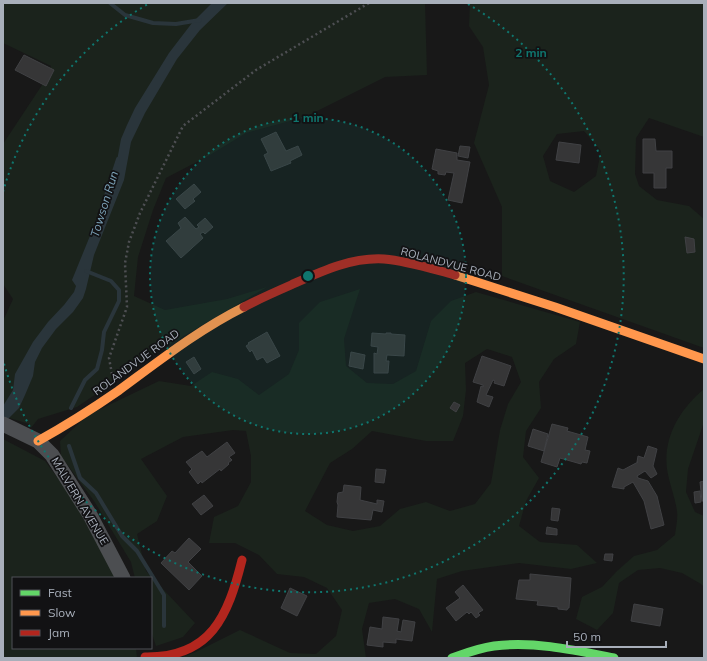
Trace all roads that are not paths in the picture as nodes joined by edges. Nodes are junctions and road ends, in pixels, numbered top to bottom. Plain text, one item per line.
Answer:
1 (704, 359) edge
2 (3, 425) edge
3 (38, 441) junction
4 (242, 560) dead end
5 (122, 577) edge
6 (144, 654) edge
7 (452, 658) edge
8 (614, 658) edge

1 - 3 street, ROLANDVUE ROAD
2 - 3 street, MALVERN AVENUE
3 - 5 street, MALVERN AVENUE
4 - 6 street
7 - 8 street

